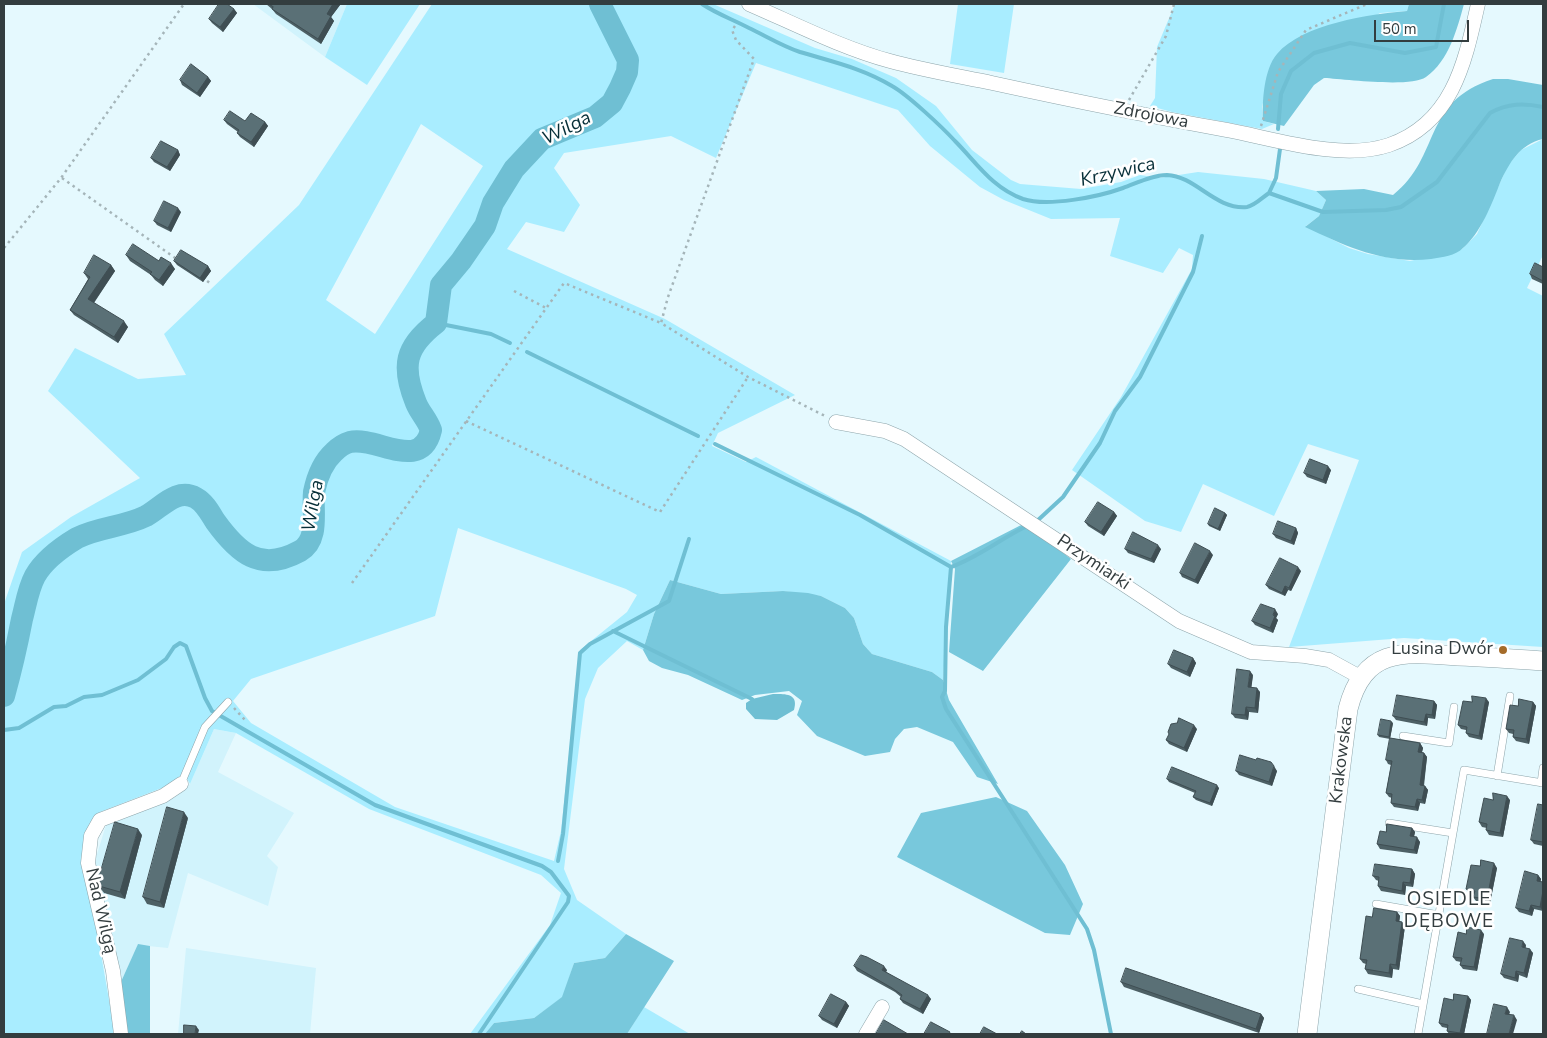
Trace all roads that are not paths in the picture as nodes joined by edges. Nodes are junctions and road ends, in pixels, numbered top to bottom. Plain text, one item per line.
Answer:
1 (750, 4) edge
2 (1478, 4) edge
3 (836, 422) road end
4 (1543, 661) edge
5 (1360, 677) junction
6 (1510, 696) dead end
7 (228, 702) road end
8 (1454, 707) dead end
9 (1403, 736) dead end
10 (1543, 768) edge
11 (1497, 776) junction
12 (1542, 783) edge
13 (181, 784) joint
14 (1389, 823) edge
15 (1453, 833) junction
16 (1376, 904) dead end
17 (1439, 915) junction
18 (1358, 989) dead end
19 (1423, 1004) junction
20 (882, 1007) dead end
21 (122, 1034) edge
22 (866, 1034) edge
23 (1307, 1034) edge
24 (1418, 1034) edge

1 - 2 street, Zdrojowa
3 - 5 street, Przymiarki
4 - 5 street, Krakowska
5 - 23 street, Krakowska
6 - 11 lane
7 - 13 lane
8 - 9 lane
10 - 12 lane
11 - 12 lane
11 - 15 lane
13 - 21 street, Nad Wilgą
14 - 15 lane
15 - 17 lane
16 - 17 lane
17 - 19 lane
18 - 19 lane
19 - 24 lane
20 - 22 street

